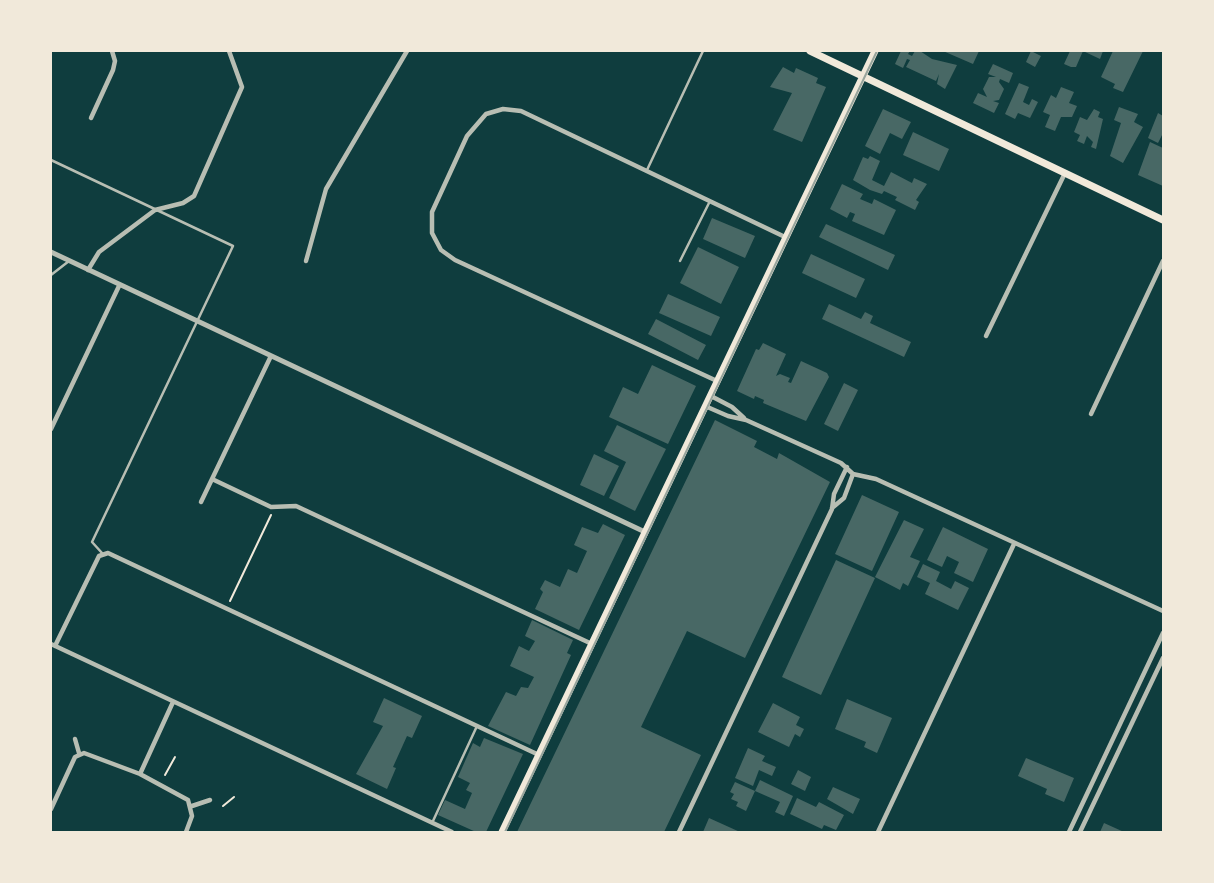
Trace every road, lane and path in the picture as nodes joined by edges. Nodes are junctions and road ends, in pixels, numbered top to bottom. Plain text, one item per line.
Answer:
1 (112, 51) edge
2 (229, 51) edge
3 (407, 51) edge
4 (703, 51) edge
5 (810, 51) edge
6 (875, 51) edge
7 (862, 76) junction
8 (91, 118) dead end
9 (51, 160) edge
10 (647, 170) junction
11 (1065, 173) junction
12 (710, 201) junction
13 (155, 210) junction
14 (1163, 220) edge
15 (785, 237) junction
16 (51, 252) edge
17 (69, 261) junction
18 (306, 261) dead end
19 (680, 261) dead end
20 (1163, 261) edge
21 (88, 270) junction
22 (51, 275) edge
23 (119, 286) junction
24 (197, 323) junction
25 (986, 336) dead end
26 (270, 358) junction
27 (717, 381) junction
28 (710, 396) junction
29 (705, 405) junction
30 (1091, 414) dead end
31 (746, 420) junction
32 (51, 429) edge
33 (847, 467) junction
34 (853, 474) junction
35 (212, 480) junction
36 (201, 502) dead end
37 (832, 509) junction
38 (271, 514) dead end
39 (645, 532) junction
40 (1014, 544) junction
41 (102, 553) junction
42 (238, 569) dead end
43 (243, 574) junction
44 (229, 602) dead end
45 (1163, 611) edge
46 (1163, 634) edge
47 (592, 644) junction
48 (53, 645) edge
49 (1163, 658) edge
50 (173, 702) junction
51 (477, 726) junction
52 (75, 739) dead end
53 (79, 753) junction
54 (539, 755) junction
55 (175, 757) dead end
56 (141, 774) junction
57 (165, 775) dead end
58 (234, 797) dead end
59 (209, 800) dead end
60 (192, 806) junction
61 (223, 806) dead end
62 (51, 809) edge
63 (432, 823) junction
64 (186, 832) edge
65 (452, 832) edge
66 (502, 832) edge
67 (679, 832) edge
68 (878, 832) edge
69 (1069, 832) edge
70 (1080, 832) edge

1 - 8 street
2 - 13 street
3 - 18 street
4 - 10 lane
5 - 7 main road
6 - 7 main road
7 - 11 main road
7 - 15 main road
9 - 13 lane
10 - 12 street
10 - 27 street
11 - 14 main road
11 - 25 street
12 - 15 street
12 - 19 lane
13 - 21 street
13 - 24 lane
15 - 27 main road
16 - 17 street
17 - 21 street
17 - 22 lane
20 - 30 street
21 - 23 street
23 - 24 street
23 - 32 street
24 - 26 street
24 - 41 lane
26 - 35 street
26 - 39 street
27 - 28 main road
28 - 29 main road
28 - 31 street
29 - 31 street
29 - 39 main road
31 - 33 street
33 - 34 street
33 - 37 street
34 - 37 street
34 - 40 street
35 - 36 street
35 - 47 street
37 - 67 street
38 - 43 path
39 - 47 main road
40 - 45 street
40 - 68 street
41 - 48 street
41 - 51 street
42 - 43 path
43 - 44 path
46 - 69 street
47 - 54 main road
48 - 50 street
49 - 70 street
50 - 56 street
50 - 63 street
51 - 54 street
51 - 63 lane
52 - 53 street
53 - 56 street
53 - 62 street
54 - 66 main road
55 - 57 path
56 - 60 street
58 - 61 path
59 - 60 street
60 - 64 street
63 - 65 street

